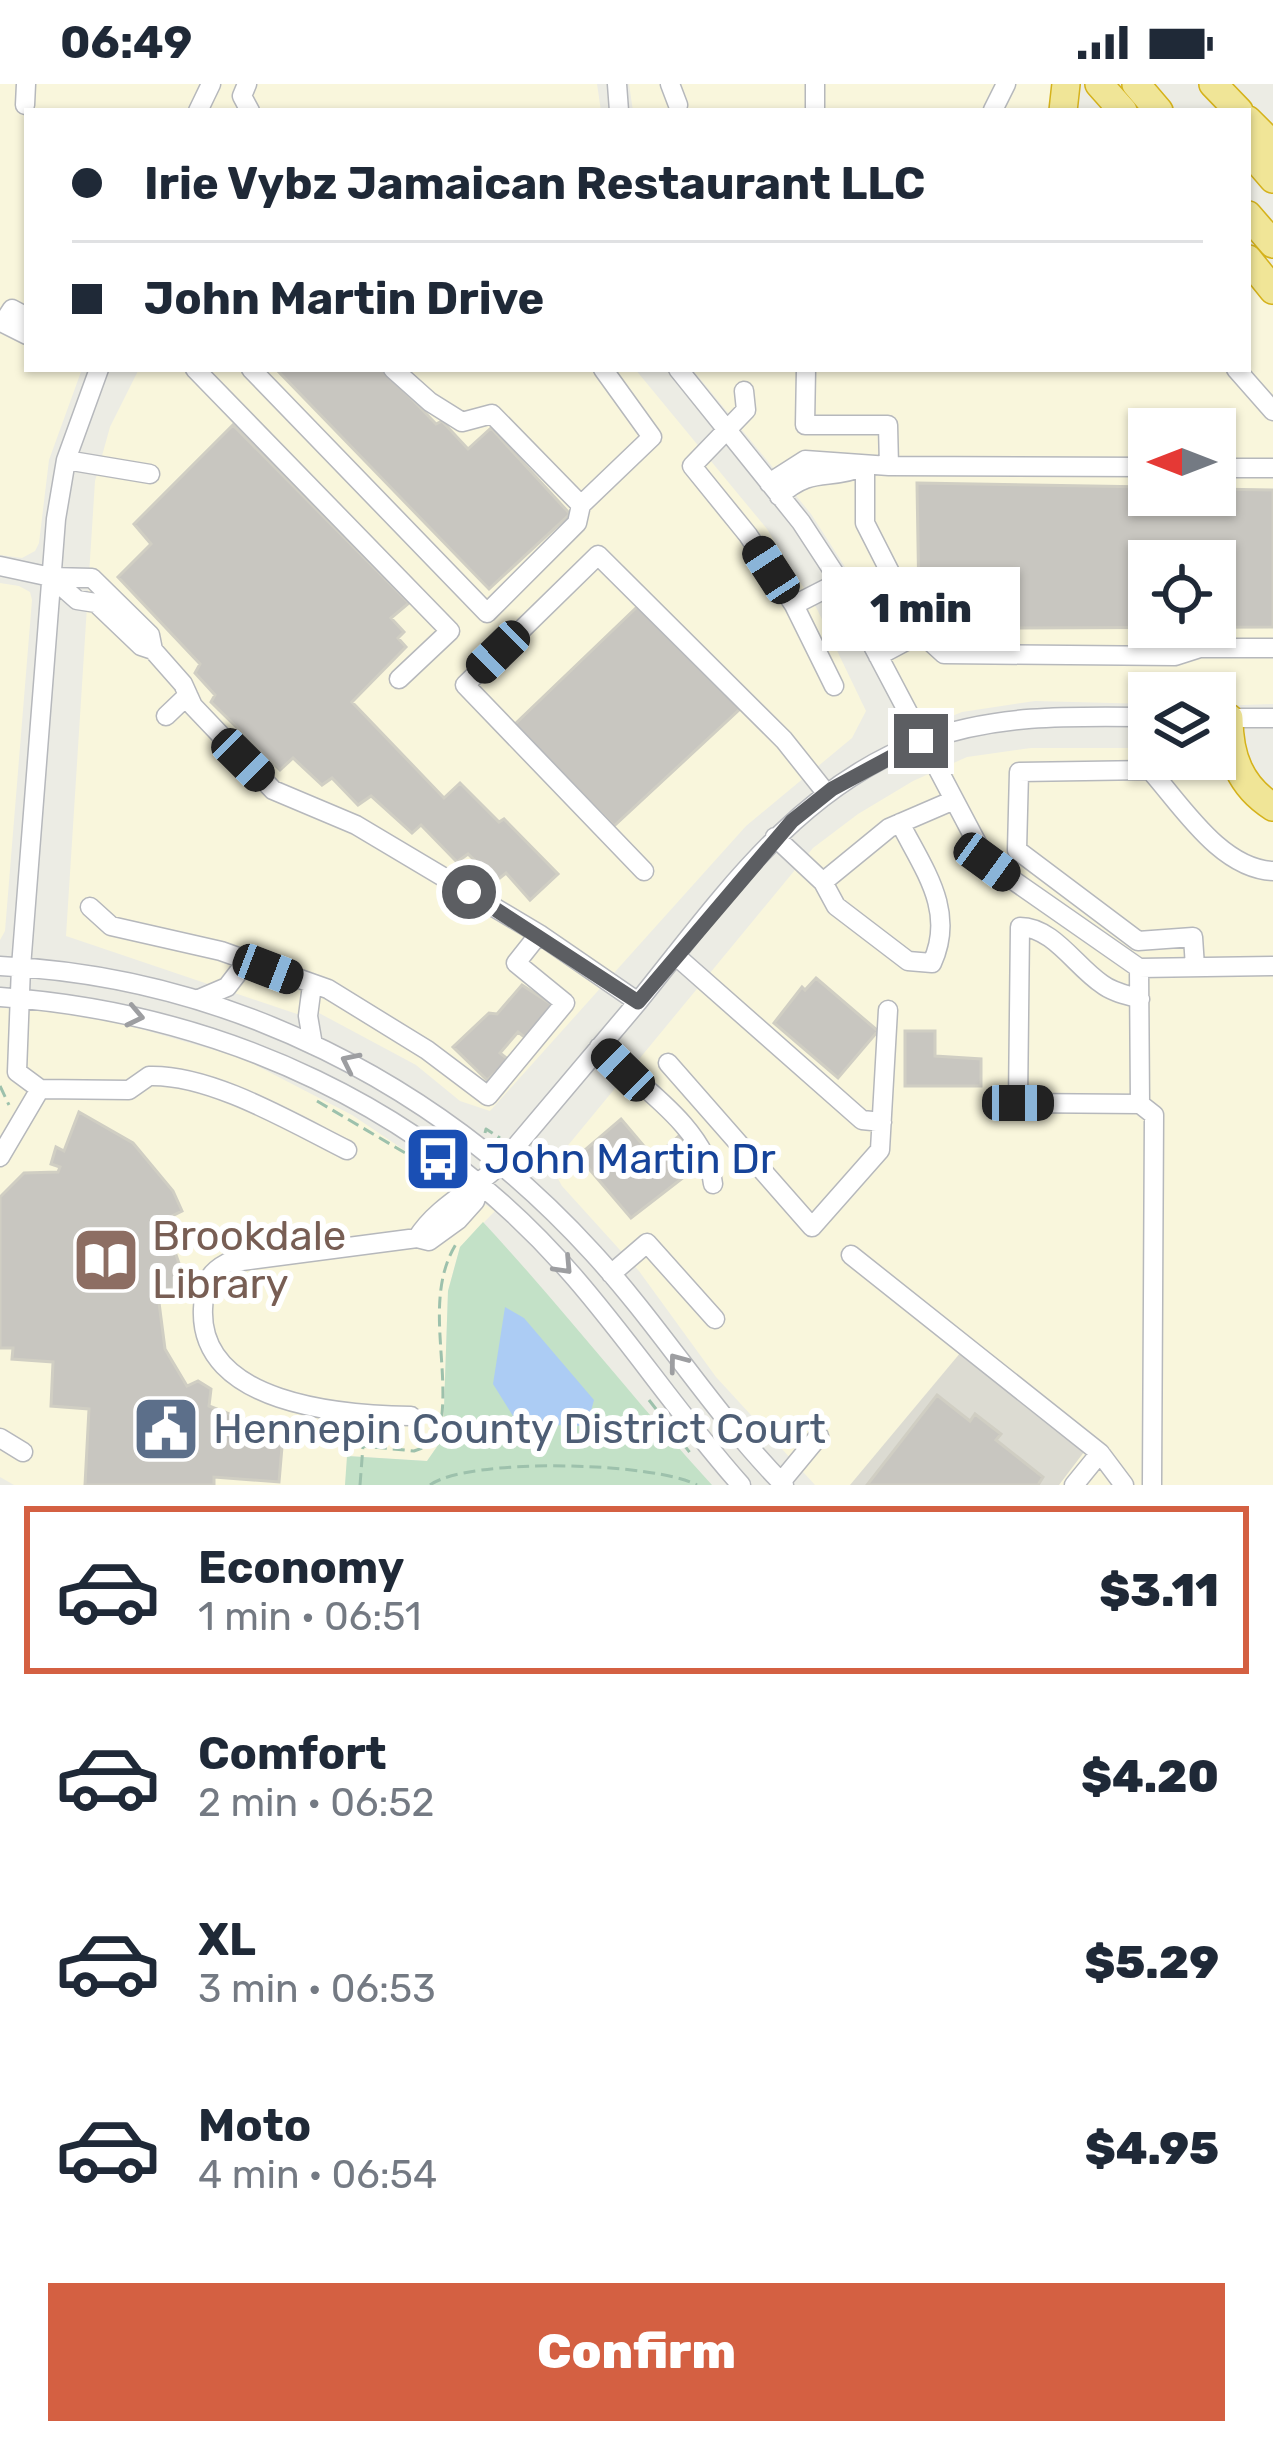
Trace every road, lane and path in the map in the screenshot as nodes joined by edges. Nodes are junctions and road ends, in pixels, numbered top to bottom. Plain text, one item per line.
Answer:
1 (26, 84) edge
2 (213, 84) edge
3 (670, 84) edge
4 (1099, 84) edge
5 (1136, 84) edge
6 (1192, 84) edge
7 (1213, 84) edge
8 (246, 97) edge
9 (25, 105) dead end
10 (679, 105) dead end
11 (1120, 108) edge
12 (1156, 108) edge
13 (1212, 108) edge
14 (1236, 108) edge
15 (1251, 123) edge
16 (1273, 145) edge
17 (1251, 153) edge
18 (1273, 179) edge
19 (1251, 218) edge
20 (1273, 244) edge
21 (1251, 263) edge
22 (1273, 290) edge
23 (96, 372) edge
24 (198, 372) edge
25 (254, 372) edge
26 (396, 372) edge
27 (605, 372) edge
28 (680, 372) edge
29 (806, 372) edge
30 (1239, 372) edge
31 (744, 391) dead end
32 (1273, 411) edge
33 (728, 432) junction
34 (66, 460) junction
35 (865, 466) junction
36 (889, 466) junction
37 (1128, 467) edge
38 (1236, 468) edge
39 (1273, 468) edge
40 (150, 475) dead end
41 (774, 490) junction
42 (581, 505) junction
43 (0, 566) edge
44 (51, 577) junction
45 (839, 582) junction
46 (794, 605) junction
47 (921, 633) junction
48 (1273, 648) edge
49 (878, 656) junction
50 (400, 679) dead end
51 (835, 686) dead end
52 (188, 695) junction
53 (166, 716) dead end
54 (1128, 717) edge
55 (1236, 718) edge
56 (1273, 718) edge
57 (921, 741) junction
58 (1236, 764) edge
59 (827, 794) junction
60 (954, 800) junction
61 (1273, 807) edge
62 (900, 824) junction
63 (775, 837) junction
64 (644, 871) dead end
65 (1273, 871) edge
66 (824, 882) junction
67 (90, 907) dead end
68 (1069, 920) junction
69 (539, 934) junction
70 (1056, 944) junction
71 (675, 955) junction
72 (247, 961) junction
73 (0, 966) edge
74 (1273, 966) edge
75 (21, 967) junction
76 (1195, 967) junction
77 (1139, 968) junction
78 (312, 985) junction
79 (10, 998) edge
80 (1139, 999) junction
81 (194, 1000) junction
82 (638, 1002) junction
83 (888, 1010) dead end
84 (314, 1045) junction
85 (599, 1047) junction
86 (668, 1063) dead end
87 (0, 1086) edge
88 (40, 1089) junction
89 (302, 1091) dead end
90 (1140, 1104) junction
91 (13, 1113) dead end
92 (882, 1122) junction
93 (347, 1150) dead end
94 (0, 1157) edge
95 (419, 1161) dead end
96 (501, 1164) junction
97 (480, 1184) junction
98 (713, 1184) dead end
99 (457, 1242) dead end
100 (851, 1255) dead end
101 (611, 1274) junction
102 (715, 1319) dead end
103 (650, 1401) dead end
104 (347, 1414) junction
105 (411, 1416) dead end
106 (819, 1436) dead end
107 (0, 1438) edge
108 (363, 1446) junction
109 (23, 1452) dead end
110 (1100, 1453) junction
111 (696, 1460) dead end
112 (783, 1484) edge
113 (360, 1485) edge
114 (430, 1485) edge
115 (697, 1485) edge
116 (741, 1485) edge
117 (1074, 1485) edge
118 (1124, 1485) edge
119 (1152, 1485) edge

1 - 9 street
2 - 8 street
3 - 10 street
4 - 11 highway
5 - 12 highway
6 - 13 highway
7 - 14 highway
15 - 16 highway
17 - 18 highway
19 - 20 highway
21 - 22 highway
23 - 34 street
24 - 50 street
25 - 42 street
26 - 42 street
27 - 42 street
28 - 33 street
29 - 36 street
30 - 32 street
31 - 33 street
33 - 41 street
33 - 46 street
34 - 40 street
34 - 44 street
35 - 36 street
35 - 41 street
35 - 47 street
36 - 37 street
38 - 39 street
41 - 45 street
43 - 44 street
44 - 52 street
44 - 75 street
45 - 46 street
45 - 49 street
46 - 51 street
47 - 48 street
47 - 49 street
49 - 57 street
52 - 53 street
52 - 69 street
54 - 57 street
55 - 56 street
57 - 59 street
57 - 60 street
58 - 61 highway
59 - 63 street
59 - 64 street
60 - 62 street
60 - 68 street
62 - 66 street
62 - 66 street
63 - 66 street
63 - 71 street
65 - 76 street
67 - 72 street
68 - 70 street
68 - 77 street
69 - 78 street
69 - 82 street
70 - 80 street
70 - 90 street
71 - 82 street
71 - 92 street
72 - 78 street
72 - 81 street
73 - 75 street
74 - 76 street
75 - 79 street
75 - 81 street
76 - 77 street
77 - 80 street
78 - 84 street
79 - 88 street
79 -> 97 street
80 - 90 street
81 - 84 street
82 - 85 street
83 - 92 street
96 -> 84 street
85 - 96 street
85 - 98 street
86 - 92 street
87 - 91 path
88 - 93 street
88 - 94 street
89 - 95 path
90 - 119 street
96 - 97 street
96 - 101 street
97 - 104 street
97 -> 116 street
99 - 108 path
100 - 110 street
101 - 102 street
112 -> 101 street
103 - 111 path
104 - 105 street
104 - 108 path
106 - 112 street
107 - 109 street
108 - 113 path
110 - 117 street
110 - 118 street
114 - 115 path

